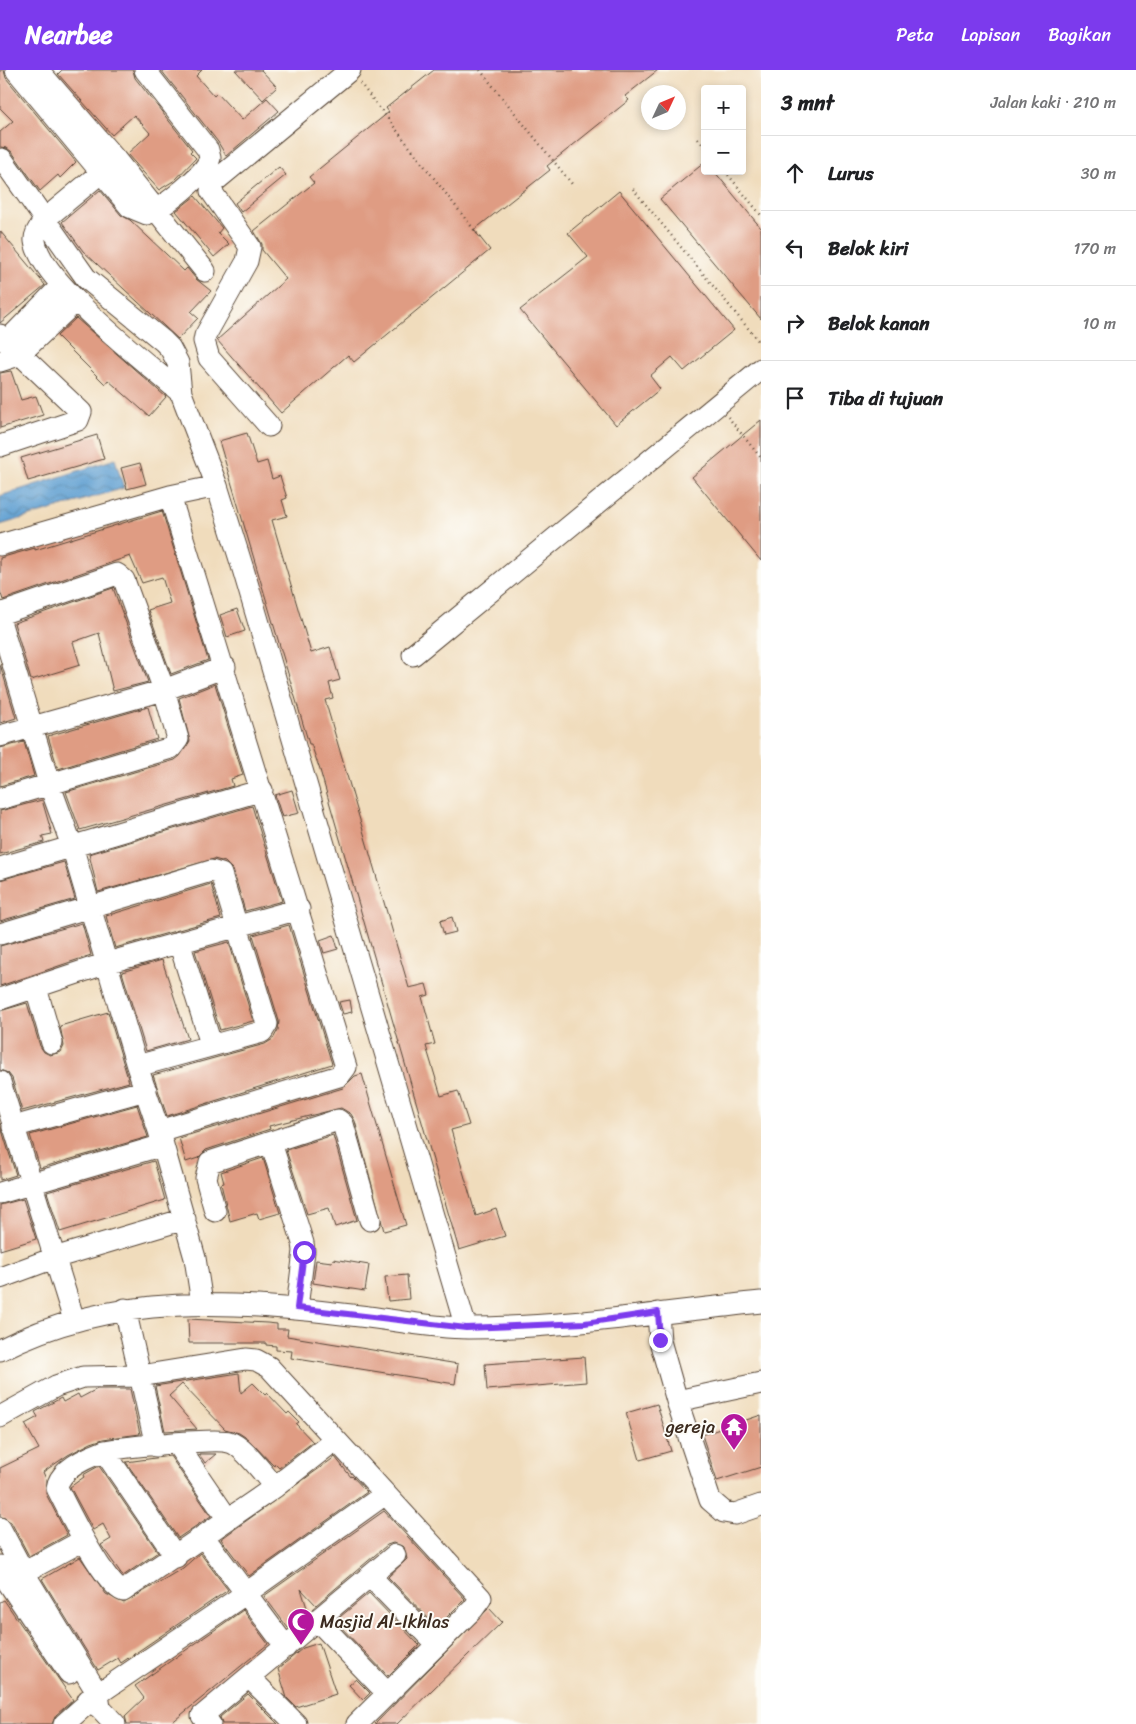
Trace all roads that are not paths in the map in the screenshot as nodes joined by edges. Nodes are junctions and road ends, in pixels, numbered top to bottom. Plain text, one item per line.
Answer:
1 (16, 70) edge
2 (38, 70) edge
3 (145, 70) edge
4 (350, 70) edge
5 (2, 159) dead end
6 (104, 160) junction
7 (156, 209) junction
8 (40, 215) junction
9 (205, 271) dead end
10 (86, 278) junction
11 (69, 294) junction
12 (6, 348) edge
13 (761, 369) edge
14 (181, 392) junction
15 (269, 426) dead end
16 (0, 446) edge
17 (217, 486) junction
18 (170, 496) junction
19 (0, 545) edge
20 (0, 614) edge
21 (0, 622) edge
22 (413, 655) dead end
23 (225, 667) junction
24 (164, 690) junction
25 (33, 728) junction
26 (0, 736) edge
27 (49, 783) junction
28 (262, 790) junction
29 (0, 798) edge
30 (72, 846) junction
31 (0, 868) edge
32 (91, 908) junction
33 (299, 909) junction
34 (238, 926) junction
35 (0, 934) edge
36 (179, 942) junction
37 (106, 963) junction
38 (36, 988) junction
39 (0, 999) edge
40 (52, 1043) dead end
41 (212, 1044) junction
42 (137, 1066) junction
43 (0, 1082) edge
44 (146, 1090) junction
45 (13, 1127) junction
46 (161, 1138) junction
47 (271, 1143) junction
48 (32, 1185) junction
49 (0, 1193) edge
50 (215, 1211) dead end
51 (185, 1219) junction
52 (370, 1220) dead end
53 (54, 1258) junction
54 (0, 1278) edge
55 (761, 1302) edge
56 (202, 1303) junction
57 (297, 1308) junction
58 (124, 1309) junction
59 (658, 1312) junction
60 (74, 1320) junction
61 (466, 1328) junction
62 (0, 1350) edge
63 (140, 1376) junction
64 (761, 1383) edge
65 (677, 1401) junction
66 (0, 1417) edge
67 (335, 1440) junction
68 (166, 1445) junction
69 (104, 1452) junction
70 (275, 1487) junction
71 (384, 1495) junction
72 (761, 1505) edge
73 (227, 1518) junction
74 (0, 1528) edge
75 (203, 1536) junction
76 (84, 1540) junction
77 (395, 1555) dead end
78 (176, 1557) junction
79 (370, 1576) junction
80 (8, 1577) edge
81 (246, 1594) junction
82 (318, 1621) junction
83 (437, 1645) junction
84 (286, 1646) junction
85 (249, 1677) junction
86 (388, 1694) junction
87 (96, 1702) junction
88 (64, 1724) edge
89 (115, 1724) edge
90 (210, 1724) edge
91 (296, 1724) edge
92 (357, 1724) edge

1 - 6 street
2 - 6 street
3 - 7 street
4 - 15 street
5 - 8 street
6 - 7 street
6 - 8 street
7 - 9 street
8 - 10 street
8 - 11 street
10 - 11 street
10 - 14 street
11 - 12 street
11 - 14 street
12 - 16 street
13 - 22 street
14 - 17 street
17 - 18 street
17 - 61 street
18 - 19 street
18 - 23 street
20 - 24 street
21 - 25 street
23 - 24 street
23 - 28 street
24 - 25 street
24 - 27 street
25 - 26 street
25 - 27 street
27 - 29 street
27 - 30 street
28 - 30 street
28 - 33 street
30 - 31 street
30 - 32 street
32 - 34 street
32 - 35 street
32 - 37 street
33 - 34 street
33 - 46 street
34 - 36 street
34 - 41 street
36 - 37 street
36 - 41 street
37 - 38 street
37 - 42 street
38 - 39 street
38 - 40 street
41 - 42 street
42 - 44 street
43 - 45 street
44 - 45 street
44 - 46 street
45 - 48 street
46 - 48 street
46 - 51 street
47 - 50 street
47 - 52 street
47 - 57 street
48 - 49 street
48 - 53 street
51 - 53 street
51 - 56 street
53 - 54 street
53 - 60 street
55 - 59 street
56 - 57 street
56 - 58 street
57 - 61 street
58 - 60 street
58 - 63 street
59 - 61 street
59 - 65 street
60 - 62 street
63 - 66 street
63 - 67 street
63 - 68 street
64 - 65 street
65 - 72 street
67 - 70 street
67 - 71 street
68 - 69 street
68 - 70 street
68 - 73 street
69 - 76 street
69 - 78 street
70 - 73 street
71 - 81 street
71 - 83 street
73 - 75 street
74 - 80 street
75 - 78 street
75 - 81 street
76 - 78 street
76 - 80 street
77 - 79 street
79 - 82 street
79 - 83 street
80 - 87 street
81 - 84 street
81 - 87 street
82 - 84 street
82 - 86 street
83 - 86 street
84 - 85 street
85 - 90 street
85 - 91 street
86 - 92 street
87 - 88 street
87 - 89 street

